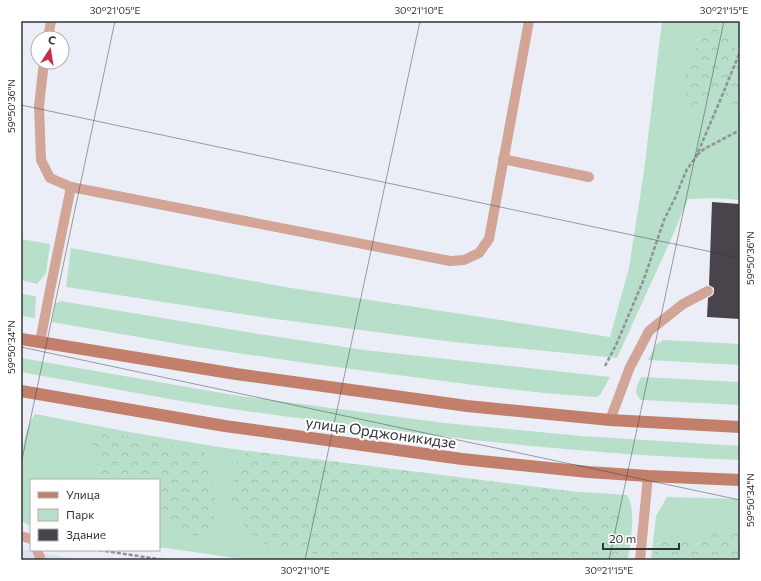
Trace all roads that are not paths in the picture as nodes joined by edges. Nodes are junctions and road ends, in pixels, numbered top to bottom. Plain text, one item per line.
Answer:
1 (529, 21) edge
2 (43, 70) edge
3 (503, 159) junction
4 (589, 178) dead end
5 (72, 187) junction
6 (708, 291) dead end
7 (21, 339) edge
8 (40, 342) junction
9 (21, 391) edge
10 (610, 420) junction
11 (740, 426) edge
12 (648, 476) junction
13 (740, 480) edge
14 (640, 560) edge

1 - 3 lane
2 - 5 lane
3 - 4 lane
3 - 5 lane
5 - 8 lane
6 - 10 lane
7 - 8 street
8 - 10 street
9 - 12 street, улица Орджоникидзе
10 - 11 street
12 - 13 street, улица Орджоникидзе
12 - 14 lane

